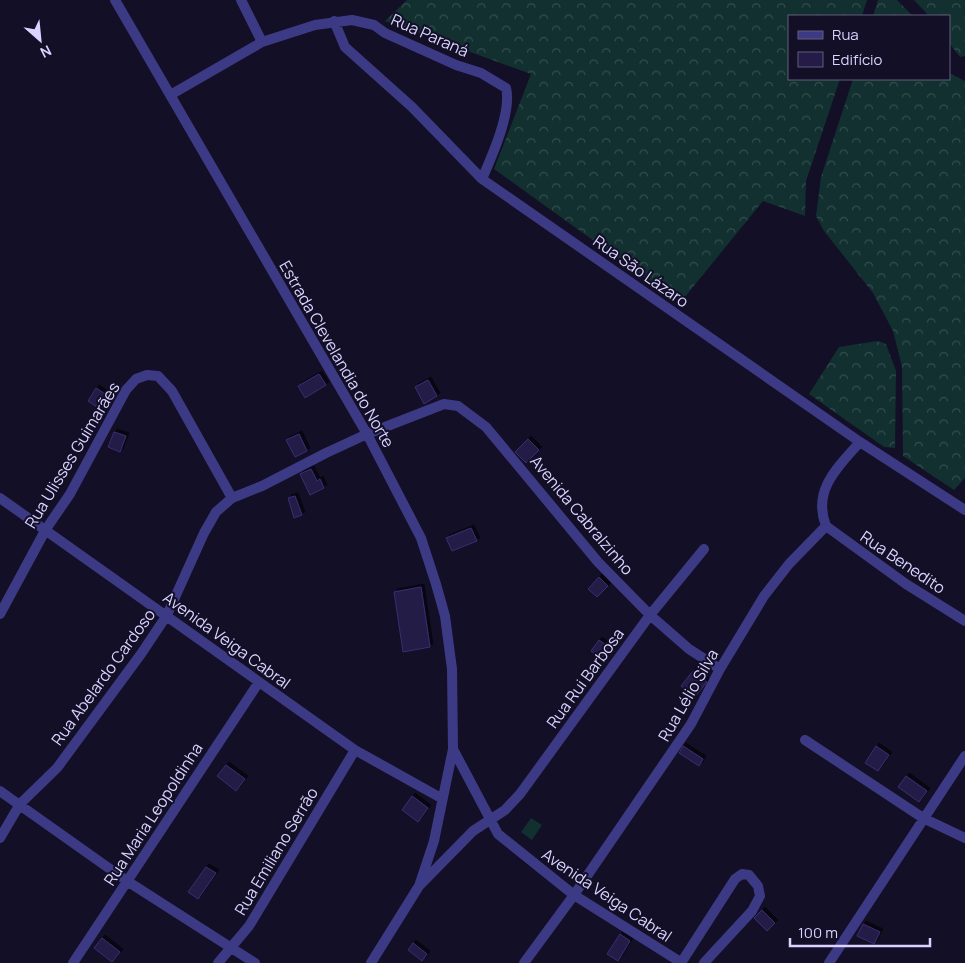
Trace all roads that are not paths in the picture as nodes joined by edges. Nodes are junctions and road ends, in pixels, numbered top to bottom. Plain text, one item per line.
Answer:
1 (115, 0) edge
2 (241, 0) edge
3 (334, 21) junction
4 (262, 42) junction
5 (172, 94) junction
6 (482, 179) junction
7 (444, 404) joint
8 (367, 434) junction
9 (860, 442) junction
10 (0, 498) edge
11 (232, 498) junction
12 (965, 510) edge
13 (826, 526) junction
14 (46, 529) junction
15 (704, 549) dead end
16 (0, 614) edge
17 (166, 615) junction
18 (650, 615) junction
19 (965, 621) edge
20 (720, 669) junction
21 (259, 682) junction
22 (805, 740) dead end
23 (452, 749) junction
24 (355, 750) junction
25 (965, 756) edge
26 (0, 791) edge
27 (441, 798) junction
28 (20, 804) junction
29 (923, 818) junction
30 (489, 820) junction
31 (0, 838) edge
32 (965, 838) edge
33 (127, 880) junction
34 (419, 886) junction
35 (574, 895) junction
36 (233, 948) junction
37 (74, 963) edge
38 (218, 963) edge
39 (255, 963) edge
40 (371, 963) edge
41 (524, 963) edge
42 (681, 963) edge
43 (704, 963) edge
44 (829, 963) edge

1 - 5 street, Estrada Clevelandia do Norte
2 - 4 street
3 - 4 street, Rua Paraná
3 - 6 street, Rua São Lázaro
3 - 6 street, Rua Paraná
4 - 5 street, Rua Paraná
5 - 8 street, Estrada Clevelandia do Norte
6 - 9 street, Rua São Lázaro
7 - 8 street, Rua Abelardo Cardoso
7 - 18 street, Avenida Cabralzinho
8 - 11 street, Rua Abelardo Cardoso
8 - 23 street, Estrada Clevelandia do Norte
9 - 12 street, Rua São Lázaro
9 - 13 street
10 - 14 street, Avenida Veiga Cabral
11 - 14 street, Rua Ulisses Guimarães
11 - 17 street, Rua Abelardo Cardoso
13 - 19 street, Rua Benedito
13 - 20 street, Rua Lélio Silva
14 - 16 street, Rua Ulisses Guimarães
14 - 17 street, Avenida Veiga Cabral
15 - 18 street, Rua Rui Barbosa
17 - 21 street, Avenida Veiga Cabral
17 - 28 street, Rua Abelardo Cardoso
18 - 20 street, Avenida Cabralzinho
18 - 30 street, Rua Rui Barbosa
20 - 35 street, Rua Lélio Silva
21 - 24 street, Avenida Veiga Cabral
21 - 33 street, Rua Maria Leopoldinha
22 - 29 street
23 - 27 street
23 - 30 street, Avenida Veiga Cabral
24 - 27 street, Avenida Veiga Cabral
24 - 36 street, Rua Emiliano Serrão
25 - 29 street
26 - 28 street
27 - 34 street
28 - 31 street, Rua Abelardo Cardoso
28 - 33 street
29 - 32 street
29 - 44 street
30 - 34 street, Rua Rui Barbosa
30 - 35 street, Avenida Veiga Cabral
33 - 36 street
33 - 37 street, Rua Maria Leopoldinha
34 - 40 street
35 - 41 street, Rua Lélio Silva
35 - 42 street, Avenida Veiga Cabral
36 - 38 street, Rua Emiliano Serrão
36 - 39 street
42 - 43 street

